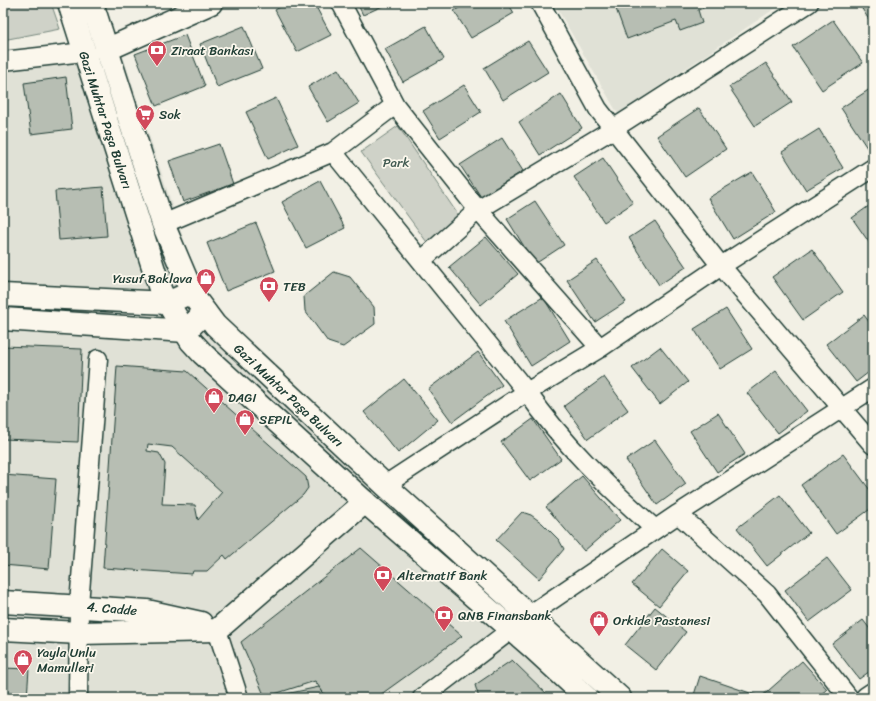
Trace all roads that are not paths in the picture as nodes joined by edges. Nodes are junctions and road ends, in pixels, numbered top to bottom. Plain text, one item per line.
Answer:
1 (69, 3) edge
2 (92, 3) edge
3 (211, 3) edge
4 (341, 3) edge
5 (540, 3) edge
6 (809, 3) edge
7 (106, 50) junction
8 (84, 52) junction
9 (3, 61) edge
10 (396, 105) junction
11 (613, 129) junction
12 (333, 152) junction
13 (873, 168) edge
14 (478, 210) junction
15 (163, 224) junction
16 (422, 260) junction
17 (721, 266) junction
18 (192, 292) junction
19 (3, 295) edge
20 (168, 303) junction
21 (205, 312) junction
22 (3, 319) edge
23 (186, 331) junction
24 (600, 348) junction
25 (98, 359) dead end
26 (873, 388) edge
27 (527, 392) junction
28 (843, 408) junction
29 (873, 444) edge
30 (385, 485) junction
31 (365, 502) junction
32 (678, 514) junction
33 (655, 529) junction
34 (3, 602) edge
35 (80, 605) junction
36 (520, 623) junction
37 (3, 629) edge
38 (217, 630) junction
39 (80, 633) junction
40 (873, 694) edge
41 (78, 698) edge
42 (239, 698) edge
43 (422, 698) edge
44 (587, 698) edge
45 (620, 698) edge
46 (850, 698) edge
47 (867, 698) edge

1 - 8 main road, Gazi Muhtar Paşa Bulvarı
2 - 7 main road, Gazi Muhtar Paşa Bulvarı
3 - 7 main road
4 - 10 street
5 - 11 street
6 - 11 street
7 - 15 main road, Gazi Muhtar Paşa Bulvarı
8 - 9 street
8 - 20 main road, Gazi Muhtar Paşa Bulvarı
10 - 12 street
10 - 14 street
11 - 14 street
11 - 17 street
12 - 15 street
12 - 16 street
13 - 17 street
14 - 16 street
14 - 24 street
15 - 18 main road, Gazi Muhtar Paşa Bulvarı
16 - 27 street
17 - 24 street
17 - 28 street
18 - 20 main road
18 - 21 main road, Gazi Muhtar Paşa Bulvarı
19 - 20 main road
20 - 23 main road, Gazi Muhtar Paşa Bulvarı
21 - 23 main road
21 - 30 main road, Gazi Muhtar Paşa Bulvarı
22 - 23 main road
23 - 31 main road, Gazi Muhtar Paşa Bulvarı
24 - 27 street
25 - 35 street
26 - 28 street
27 - 30 street
27 - 33 street
28 - 29 street
28 - 32 street
30 - 36 main road, Gazi Muhtar Paşa Bulvarı
31 - 36 main road, Gazi Muhtar Paşa Bulvarı
31 - 38 main road
32 - 33 street
32 - 46 street
33 - 36 street
34 - 35 main road, 4. Cadde
35 - 38 main road, 4. Cadde
35 - 39 street
36 - 43 street
36 - 44 main road, Gazi Muhtar Paşa Bulvarı
36 - 45 main road, Gazi Muhtar Paşa Bulvarı
37 - 39 main road
38 - 39 main road
38 - 42 street
39 - 41 street
40 - 47 main road

